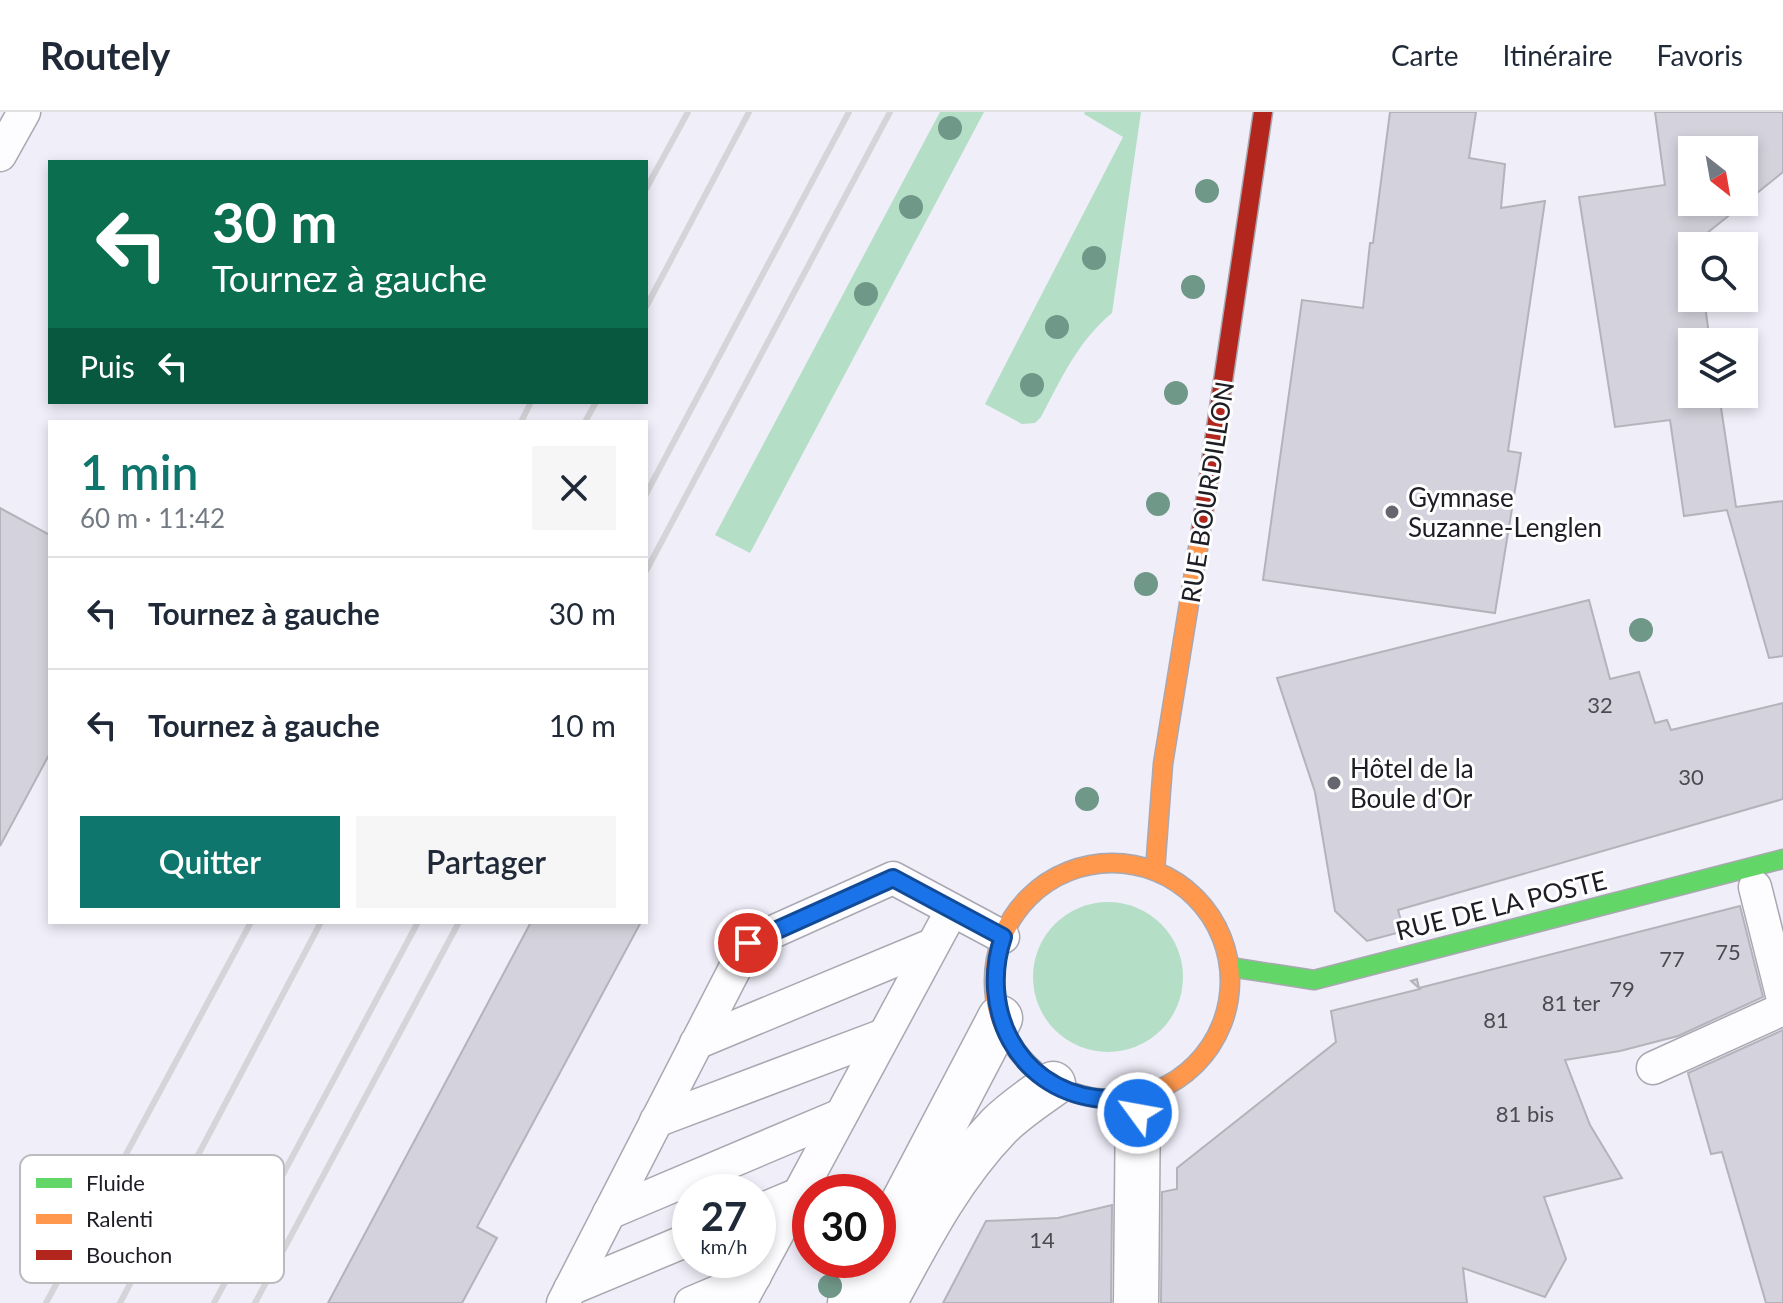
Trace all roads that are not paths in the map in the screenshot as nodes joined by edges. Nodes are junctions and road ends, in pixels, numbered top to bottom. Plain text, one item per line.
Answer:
1 (24, 112) edge
2 (1263, 112) edge
3 (0, 155) edge
4 (1783, 859) edge
5 (1155, 871) junction
6 (1755, 887) dead end
7 (952, 910) junction
8 (1003, 937) junction
9 (932, 945) junction
10 (1230, 967) junction
11 (1783, 999) edge
12 (1783, 1009) edge
13 (1000, 1018) junction
14 (884, 1035) junction
15 (696, 1043) junction
16 (1653, 1068) dead end
17 (1053, 1084) junction
18 (1138, 1097) junction
19 (841, 1115) junction
20 (656, 1121) junction
21 (810, 1174) edge
22 (792, 1207) edge
23 (609, 1213) junction
24 (896, 1217) edge
25 (672, 1247) edge
26 (863, 1278) edge
27 (748, 1289) edge
28 (566, 1296) edge
29 (691, 1303) edge
30 (850, 1303) edge
31 (884, 1303) edge
32 (1136, 1303) edge

1 - 3 lane
2 - 5 street, RUE BOURDILLON
4 - 10 street, RUE DE LA POSTE
5 - 8 street
5 - 10 street
6 - 11 lane
7 - 8 lane
7 - 9 lane
7 - 15 lane
8 - 13 street
9 - 14 lane
9 - 15 lane
10 - 18 street
12 - 16 lane
13 - 17 street
13 - 24 street
14 - 19 lane
14 - 20 lane
15 - 20 lane
17 - 18 street
17 - 31 street
18 - 32 street
19 - 21 lane
19 - 23 lane
20 - 23 lane
22 - 27 lane
23 - 28 lane
25 - 28 lane
26 - 30 street
27 - 29 lane

